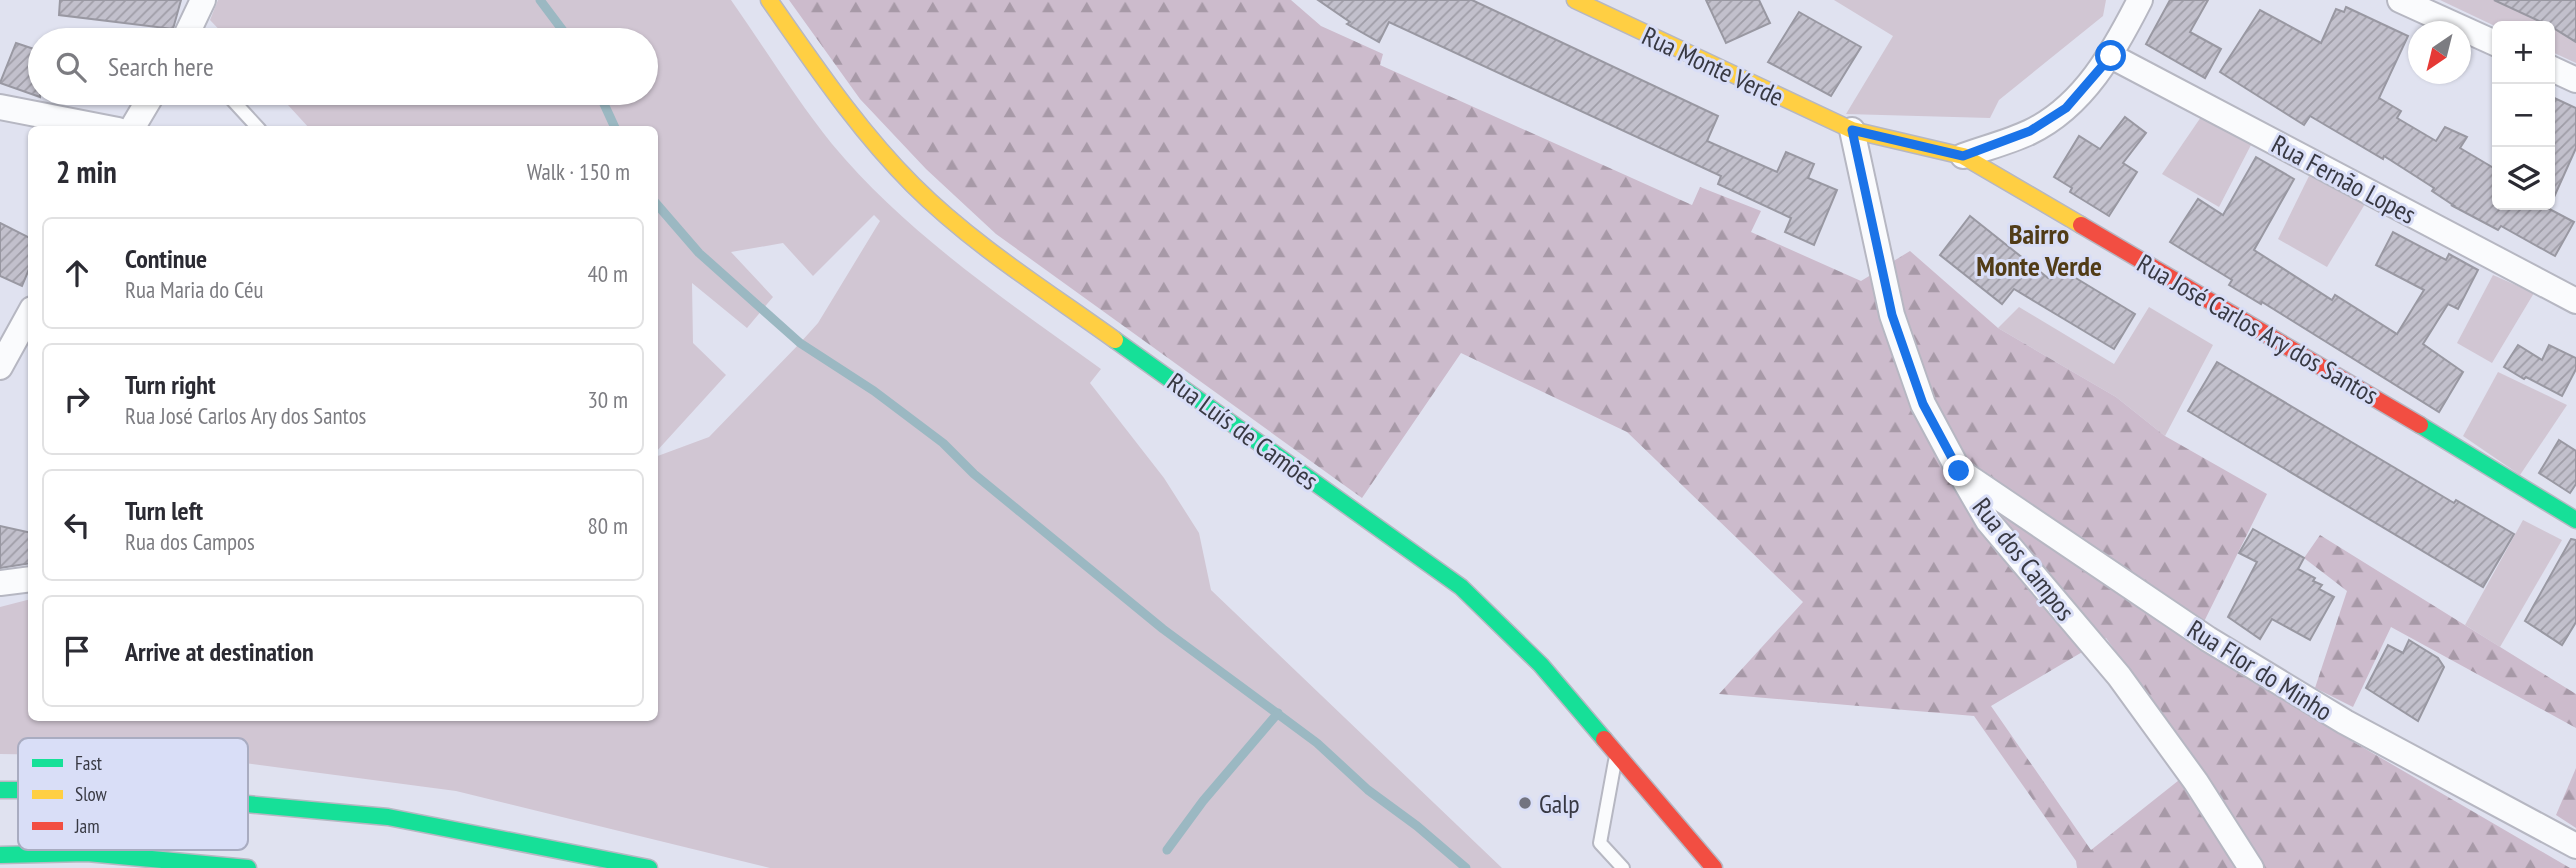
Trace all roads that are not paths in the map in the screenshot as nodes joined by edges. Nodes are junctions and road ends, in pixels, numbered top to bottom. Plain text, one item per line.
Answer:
1 (204, 0) edge
2 (769, 0) edge
3 (1575, 0) edge
4 (2140, 0) edge
5 (2400, 0) edge
6 (190, 28) edge
7 (2492, 42) edge
8 (2111, 56) junction
9 (2555, 70) edge
10 (2576, 80) edge
11 (146, 105) edge
12 (237, 105) edge
13 (0, 107) edge
14 (97, 126) edge
15 (133, 126) edge
16 (256, 126) edge
17 (1852, 130) junction
18 (1963, 156) junction
19 (2576, 301) edge
20 (28, 316) edge
21 (0, 367) edge
22 (1959, 471) junction
23 (2576, 520) edge
24 (28, 580) edge
25 (0, 583) edge
26 (1617, 754) junction
27 (0, 790) edge
28 (18, 790) edge
29 (248, 804) edge
30 (2576, 846) edge
31 (0, 855) edge
32 (248, 868) edge
33 (649, 868) edge
34 (1623, 868) edge
35 (1714, 868) edge
36 (2251, 868) edge

1 - 6 street
2 - 26 main road, Rua Luís de Camões
3 - 17 main road, Rua Monte Verde
4 - 8 street
5 - 7 street
8 - 18 street
8 - 19 street, Rua Fernão Lopes
9 - 10 street
11 - 15 street
12 - 16 lane
13 - 14 street
17 - 18 main road, Rua José Carlos Ary dos Santos
17 - 22 street, Rua dos Campos
18 - 23 main road, Rua José Carlos Ary dos Santos
20 - 21 street
22 - 30 street, Rua Flor do Minho
22 - 36 street, Rua dos Campos
24 - 25 street
26 - 34 lane
26 - 35 main road, Rua Luís de Camões
27 - 28 main road
29 - 33 main road
31 - 32 main road

